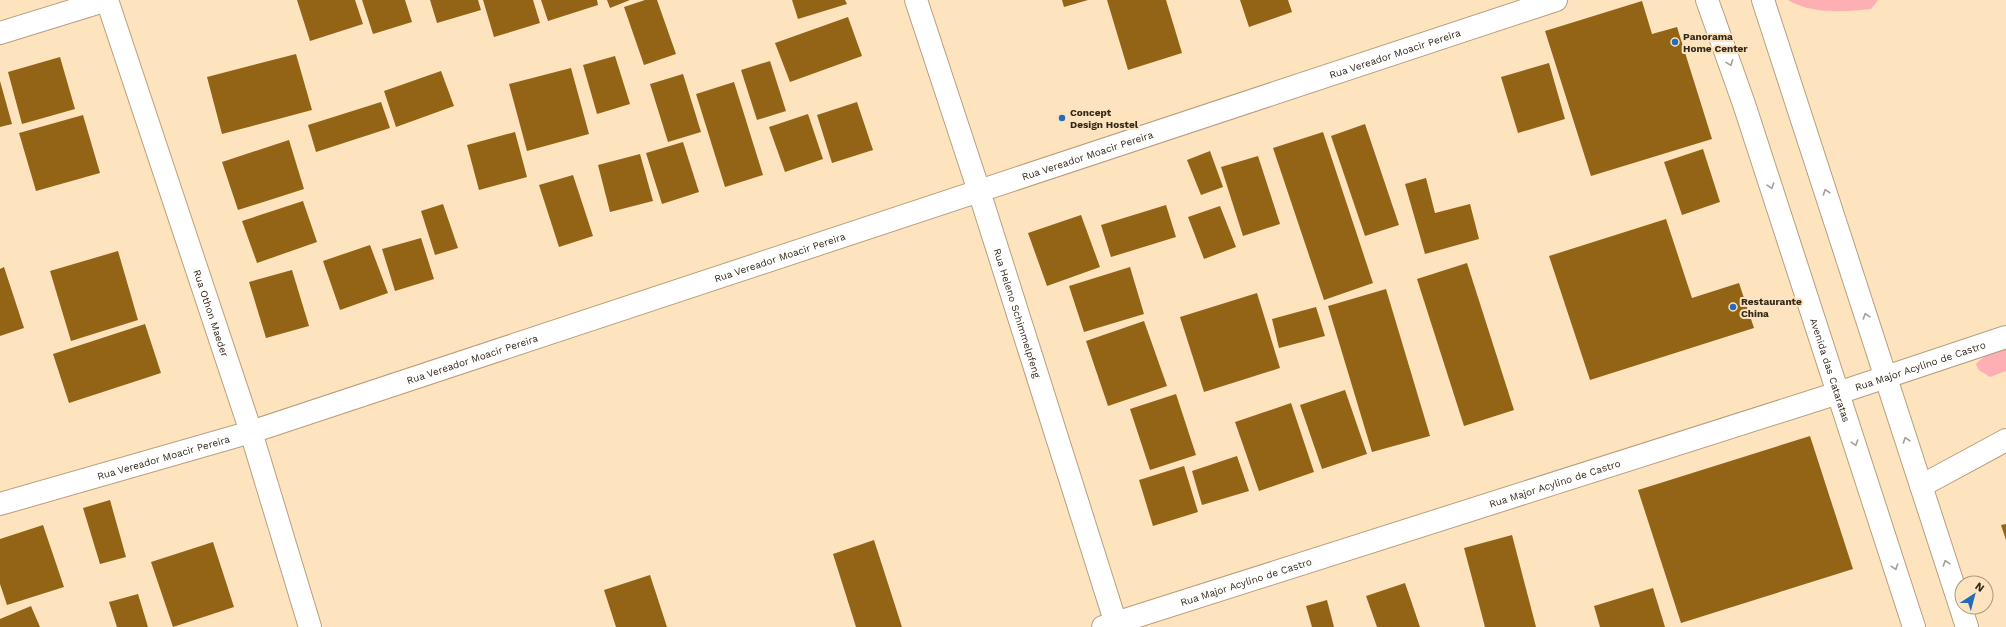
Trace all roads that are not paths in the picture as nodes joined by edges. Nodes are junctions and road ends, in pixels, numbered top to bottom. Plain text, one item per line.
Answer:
1 (107, 0) edge
2 (916, 0) edge
3 (1556, 0) edge
4 (1707, 0) edge
5 (1763, 0) edge
6 (0, 33) edge
7 (979, 191) junction
8 (2006, 337) edge
9 (1886, 376) junction
10 (1838, 393) junction
11 (251, 432) junction
12 (2006, 440) edge
13 (1921, 486) junction
14 (0, 504) edge
15 (1112, 626) edge
16 (310, 627) edge
17 (1914, 627) edge
18 (1967, 627) edge

1 - 6 street
1 - 11 street, Rua Othon Maeder
2 - 7 street, Rua Heleno Schimmelpfeng
3 - 7 street, Rua Vereador Moacir Pereira
4 -> 10 street, Avenida das Cataratas
9 -> 5 street
7 - 11 street, Rua Vereador Moacir Pereira
7 - 15 street, Rua Heleno Schimmelpfeng
8 - 9 street, Rua Major Acylino de Castro
9 - 10 street, Rua Major Acylino de Castro
13 -> 9 street
10 - 15 street, Rua Major Acylino de Castro
10 -> 17 street, Avenida das Cataratas
11 - 14 street, Rua Vereador Moacir Pereira
11 - 16 street, Rua Othon Maeder
12 - 13 street
18 -> 13 street

